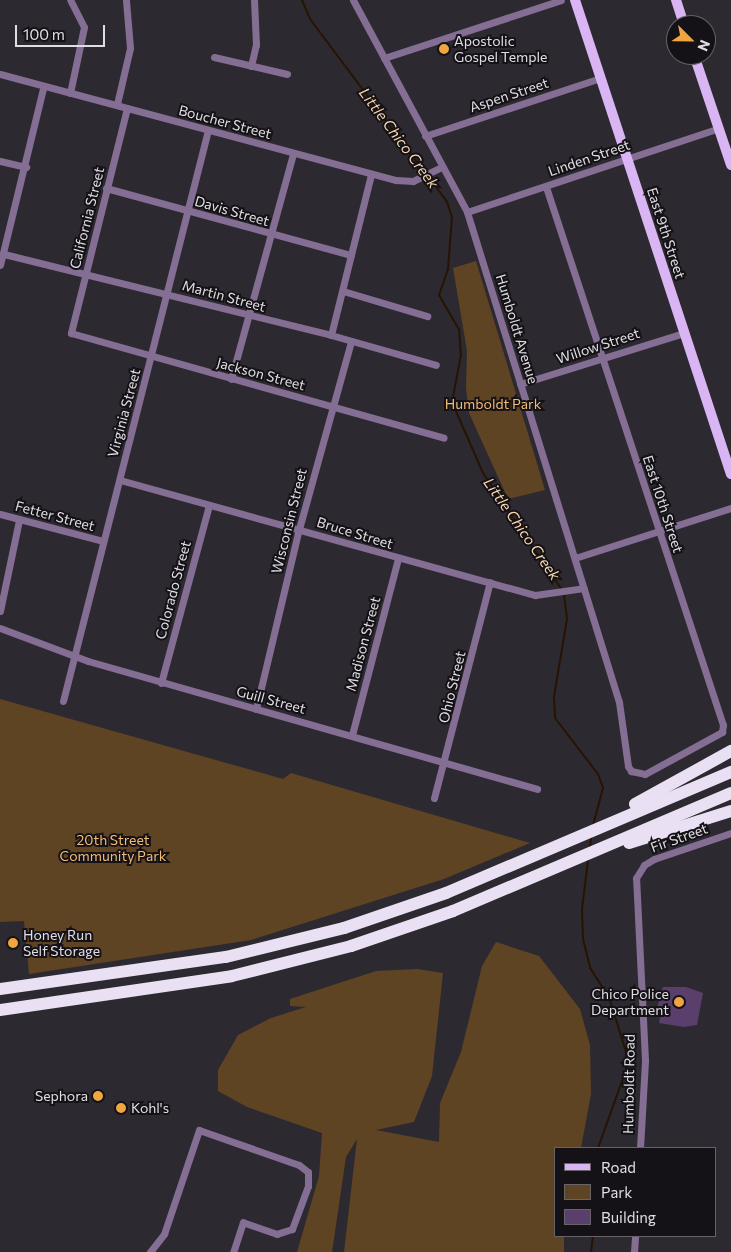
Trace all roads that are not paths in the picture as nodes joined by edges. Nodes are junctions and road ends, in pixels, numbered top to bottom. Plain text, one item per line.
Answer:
1 (70, 0) edge
2 (126, 0) edge
3 (254, 0) edge
4 (353, 0) edge
5 (561, 0) edge
6 (576, 0) edge
7 (676, 0) edge
8 (681, 15) edge
9 (214, 57) dead end
10 (384, 58) junction
11 (697, 65) edge
12 (252, 66) junction
13 (0, 74) edge
14 (287, 74) dead end
15 (600, 78) junction
16 (43, 88) junction
17 (70, 93) junction
18 (117, 104) junction
19 (127, 108) junction
20 (719, 128) junction
21 (208, 130) junction
22 (425, 136) junction
23 (728, 146) edge
24 (293, 154) junction
25 (627, 158) junction
26 (0, 161) edge
27 (731, 165) edge
28 (26, 167) junction
29 (442, 167) junction
30 (372, 174) junction
31 (546, 187) junction
32 (106, 188) junction
33 (188, 212) junction
34 (467, 212) junction
35 (268, 234) junction
36 (4, 254) junction
37 (351, 255) junction
38 (0, 265) edge
39 (86, 275) junction
40 (343, 291) junction
41 (167, 293) junction
42 (428, 316) dead end
43 (248, 317) junction
44 (71, 333) joint
45 (684, 333) junction
46 (331, 334) junction
47 (351, 341) junction
48 (152, 355) junction
49 (601, 358) junction
50 (436, 365) dead end
51 (231, 379) junction
52 (520, 384) junction
53 (334, 406) junction
54 (444, 438) dead end
55 (731, 474) edge
56 (120, 480) junction
57 (209, 505) junction
58 (731, 508) edge
59 (0, 514) edge
60 (19, 520) junction
61 (299, 529) junction
62 (659, 532) junction
63 (103, 541) junction
64 (575, 558) junction
65 (398, 559) junction
66 (490, 582) junction
67 (580, 590) junction
68 (0, 611) edge
69 (0, 628) edge
70 (74, 654) junction
71 (161, 683) junction
72 (63, 701) dead end
73 (256, 709) junction
74 (352, 735) junction
75 (731, 751) edge
76 (446, 760) junction
77 (631, 772) joint
78 (731, 772) edge
79 (537, 789) dead end
80 (731, 793) edge
81 (434, 798) dead end
82 (731, 811) edge
83 (607, 821) junction
84 (731, 833) edge
85 (603, 847) junction
86 (638, 872) joint
87 (0, 989) edge
88 (0, 1010) edge
89 (640, 1147) edge
90 (635, 1237) edge
91 (154, 1251) edge
92 (233, 1252) edge
93 (634, 1252) edge

1 - 17 street
2 - 18 street
3 - 12 street
4 - 10 street, Humboldt Avenue
5 - 10 street
6 - 15 main road, East 9th Street
7 - 8 main road
9 - 12 street
10 - 22 street, Humboldt Avenue
11 - 20 main road
12 - 14 street
13 - 16 street, Boucher Street
15 - 22 street, Aspen Street
15 - 25 main road, East 9th Street
16 - 17 street, Boucher Street
16 - 28 street
17 - 18 street, Boucher Street
18 - 19 street, Boucher Street
19 - 21 street, Boucher Street
19 - 32 street, California Street
20 - 23 main road
20 - 25 street, Linden Street
21 - 24 street, Boucher Street
21 - 33 street, Virginia Street
22 - 29 street, Humboldt Avenue
23 - 27 main road
24 - 30 street, Boucher Street
24 - 35 street
25 - 31 street, Linden Street
25 - 45 main road, East 9th Street
26 - 28 street
28 - 36 street
29 - 30 street, Boucher Street
29 - 34 street, Humboldt Avenue
30 - 37 street
31 - 34 street, Linden Street
31 - 49 street, East 10th Street
32 - 33 street, Davis Street
32 - 39 street, California Street
33 - 35 street, Davis Street
33 - 41 street, Virginia Street
34 - 52 street, Humboldt Avenue
35 - 37 street, Davis Street
35 - 43 street
36 - 38 street
36 - 39 street, Martin Street
37 - 40 street
39 - 41 street, Martin Street
39 - 44 street, California Street
40 - 42 street
40 - 46 street
41 - 43 street, Martin Street
41 - 48 street, Virginia Street
43 - 46 street, Martin Street
43 - 51 street
44 - 48 street, Jackson Street
45 - 49 street, Willow Street
45 - 55 main road, East 9th Street
46 - 47 street, Martin Street
47 - 50 street, Martin Street
47 - 53 street, Wisconsin Street
48 - 51 street, Jackson Street
48 - 56 street, Virginia Street
49 - 52 street, Willow Street
49 - 62 street, East 10th Street
51 - 53 street, Jackson Street
52 - 64 street, Humboldt Avenue
53 - 54 street, Jackson Street
53 - 61 street, Wisconsin Street
56 - 57 street, Bruce Street
56 - 63 street, Virginia Street
57 - 61 street, Bruce Street
57 - 71 street, Colorado Street
58 - 62 street
59 - 60 street, Fetter Street
60 - 63 street, Fetter Street
60 - 68 street
61 - 65 street, Bruce Street
61 - 73 street, Wisconsin Street
62 - 64 street
62 - 77 street, East 10th Street
63 - 70 street, Virginia Street
64 - 67 street, Humboldt Avenue
65 - 66 street, Bruce Street
65 - 74 street, Madison Street
66 - 67 street, Bruce Street
66 - 76 street, Ohio Street
67 - 77 street, Humboldt Avenue
69 - 70 street, Guill Street
70 - 71 street, Guill Street
70 - 72 street, Virginia Street
71 - 73 street, Guill Street
73 - 74 street, Guill Street
74 - 76 street, Guill Street
75 - 83 highway
76 - 79 street, Guill Street
76 - 81 street, Ohio Street
78 - 83 highway
80 - 85 highway
82 - 85 highway
83 - 87 highway
84 - 86 street, Fir Street
85 - 88 highway
86 - 89 street, Humboldt Road
90 - 93 street
91 - 92 street

